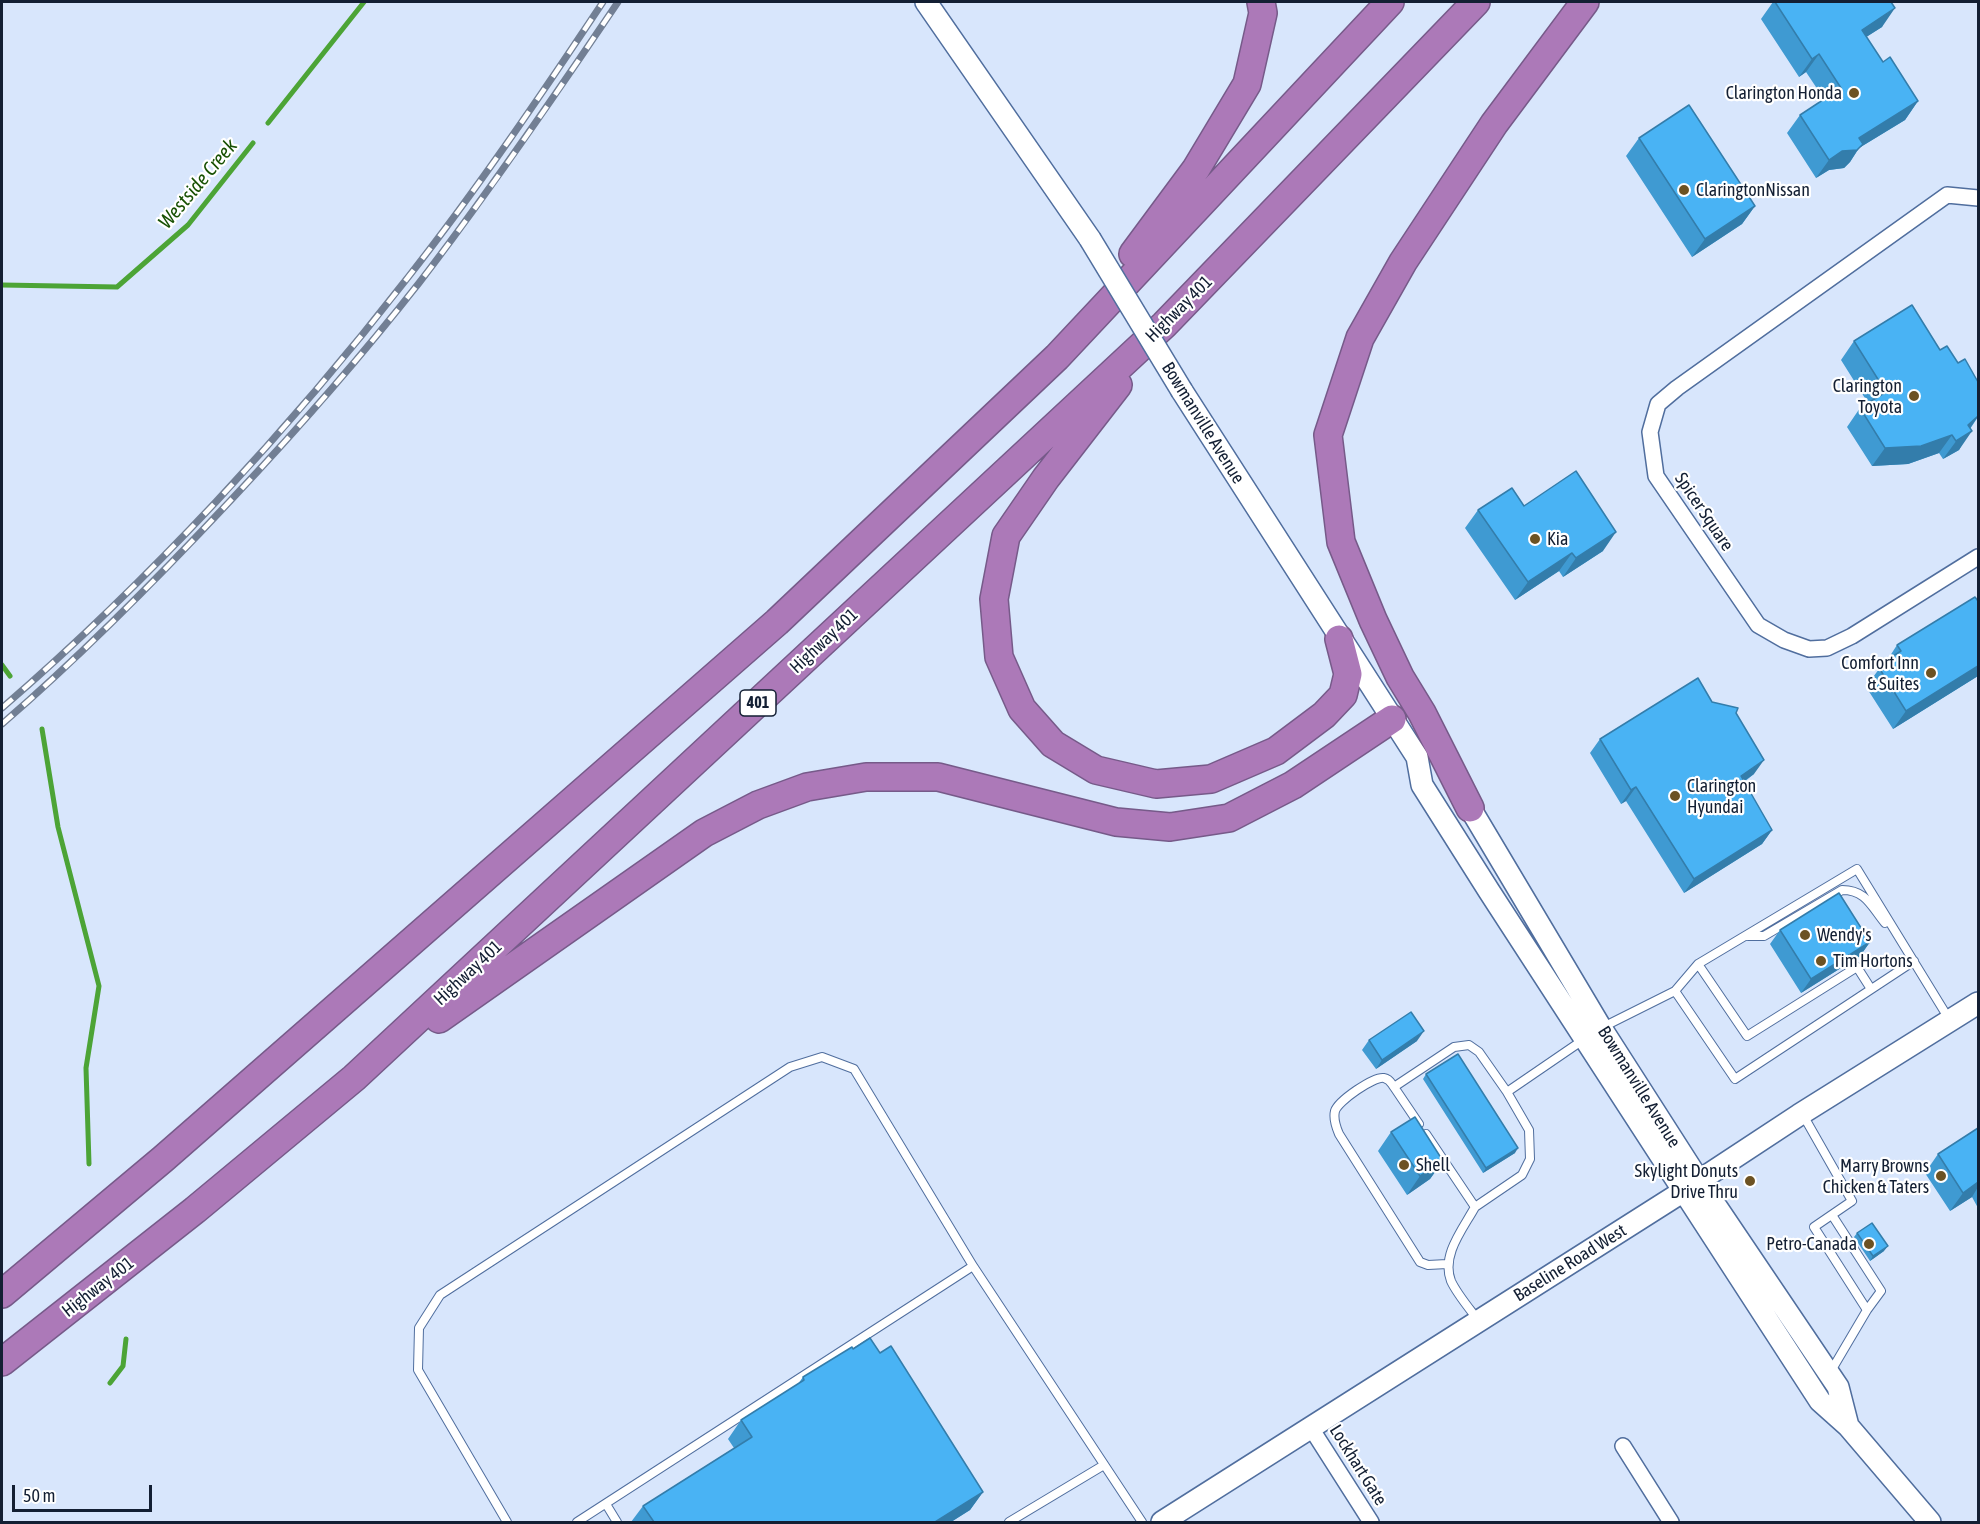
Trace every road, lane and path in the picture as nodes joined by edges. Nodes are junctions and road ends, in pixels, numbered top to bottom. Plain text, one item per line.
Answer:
1 (926, 2) edge
2 (1261, 2) edge
3 (1390, 2) edge
4 (1476, 2) edge
5 (1585, 2) edge
6 (1978, 198) edge
7 (1164, 325) junction
8 (1057, 357) junction
9 (1978, 556) edge
10 (1340, 639) junction
11 (1392, 719) junction
12 (1417, 757) junction
13 (1470, 808) junction
14 (1747, 936) junction
15 (1898, 938) junction
16 (1914, 961) junction
17 (1698, 964) junction
18 (1871, 989) junction
19 (1675, 991) junction
20 (1978, 1003) edge
21 (1950, 1020) junction
22 (1593, 1034) junction
23 (354, 1078) junction
24 (1394, 1087) junction
25 (1507, 1092) junction
26 (1802, 1113) junction
27 (1691, 1186) junction
28 (1475, 1207) junction
29 (1832, 1215) junction
30 (1447, 1264) junction
31 (973, 1266) junction
32 (2, 1294) edge
33 (1868, 1310) junction
34 (1479, 1321) junction
35 (2, 1362) edge
36 (1829, 1374) junction
37 (1848, 1426) junction
38 (1311, 1428) junction
39 (1623, 1446) dead end
40 (1104, 1465) junction
41 (606, 1504) junction
42 (507, 1522) edge
43 (577, 1522) edge
44 (617, 1522) edge
45 (1009, 1522) edge
46 (1142, 1522) edge
47 (1162, 1522) edge
48 (1371, 1522) edge
49 (1671, 1522) edge
50 (1930, 1522) edge

1 - 10 main road, Bowmanville Avenue, bridge
2 - 8 highway
3 - 8 highway
4 - 7 highway, Highway 401 / 401
5 - 13 highway
6 - 9 street, Spicer Square
7 - 10 highway
7 - 23 highway, Highway 401 / 401
8 - 32 highway
10 - 11 main road, Bowmanville Avenue
11 - 12 main road, Bowmanville Avenue
11 - 23 highway
12 - 13 main road, Bowmanville Avenue
12 - 22 main road, Bowmanville Avenue
13 - 22 main road, Bowmanville Avenue
14 - 15 lane
14 - 15 lane
14 - 17 lane
15 - 16 lane
16 - 18 lane
16 - 21 lane
17 - 18 lane
17 - 19 lane
18 - 19 lane
19 - 22 lane
20 - 21 main road, Baseline Road West
21 - 26 main road, Baseline Road West
22 - 25 lane
22 - 27 main road, Bowmanville Avenue
23 - 35 highway, Highway 401 / 401
24 - 25 lane
24 - 28 lane
24 - 30 lane
25 - 28 lane
26 - 27 main road, Baseline Road West
26 - 29 lane
27 - 34 main road, Baseline Road West
27 - 36 main road, Bowmanville Avenue
27 - 37 main road, Bowmanville Avenue
28 - 30 lane
29 - 33 lane
29 - 33 lane
30 - 34 lane
31 - 40 lane
31 - 41 lane
31 - 42 lane
33 - 36 lane
34 - 38 main road, Baseline Road West
36 - 37 main road, Bowmanville Avenue
37 - 50 main road, Bowmanville Avenue
38 - 47 main road, Baseline Road West
38 - 48 street, Lockhart Gate
39 - 49 street
40 - 45 lane
40 - 46 lane
41 - 43 lane
41 - 44 lane

